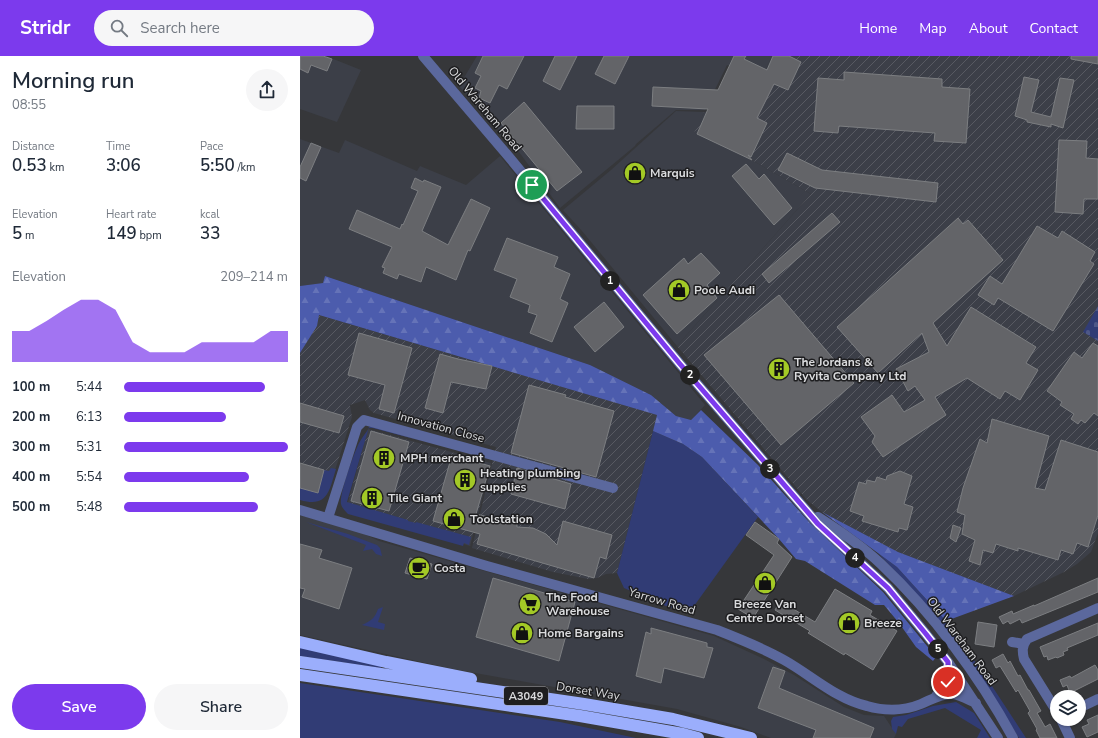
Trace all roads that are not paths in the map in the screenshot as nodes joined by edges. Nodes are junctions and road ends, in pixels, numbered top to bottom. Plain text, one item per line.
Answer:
1 (423, 56) edge
2 (613, 488) dead end
3 (300, 510) edge
4 (806, 510) junction
5 (328, 518) junction
6 (1098, 608) edge
7 (300, 642) edge
8 (1012, 642) dead end
9 (1024, 644) junction
10 (300, 662) edge
11 (948, 662) junction
12 (300, 675) edge
13 (936, 696) junction
14 (1098, 699) edge
15 (1050, 701) edge
16 (976, 703) junction
17 (1086, 705) edge
18 (686, 722) junction
19 (1064, 726) edge
20 (698, 738) edge
21 (751, 738) edge
22 (998, 738) edge
23 (1013, 738) edge
24 (1070, 738) edge

1 - 4 street, Old Wareham Road
2 - 5 street, Innovation Close
3 - 5 street, Yarrow Road
4 - 11 street, Old Wareham Road
4 - 23 street, Old Wareham Road
5 - 13 street, Yarrow Road
6 - 9 street
7 - 18 highway
8 - 9 street
9 - 15 street
10 - 18 highway, Dorset Way / A3049
11 - 13 street, Yarrow Road
11 - 16 street, Old Wareham Road
12 - 20 highway, A3049
13 - 16 street, Yarrow Road
14 - 17 street
16 - 22 street, Old Wareham Road
18 - 21 highway, Dorset Way / A3049
19 - 24 street

